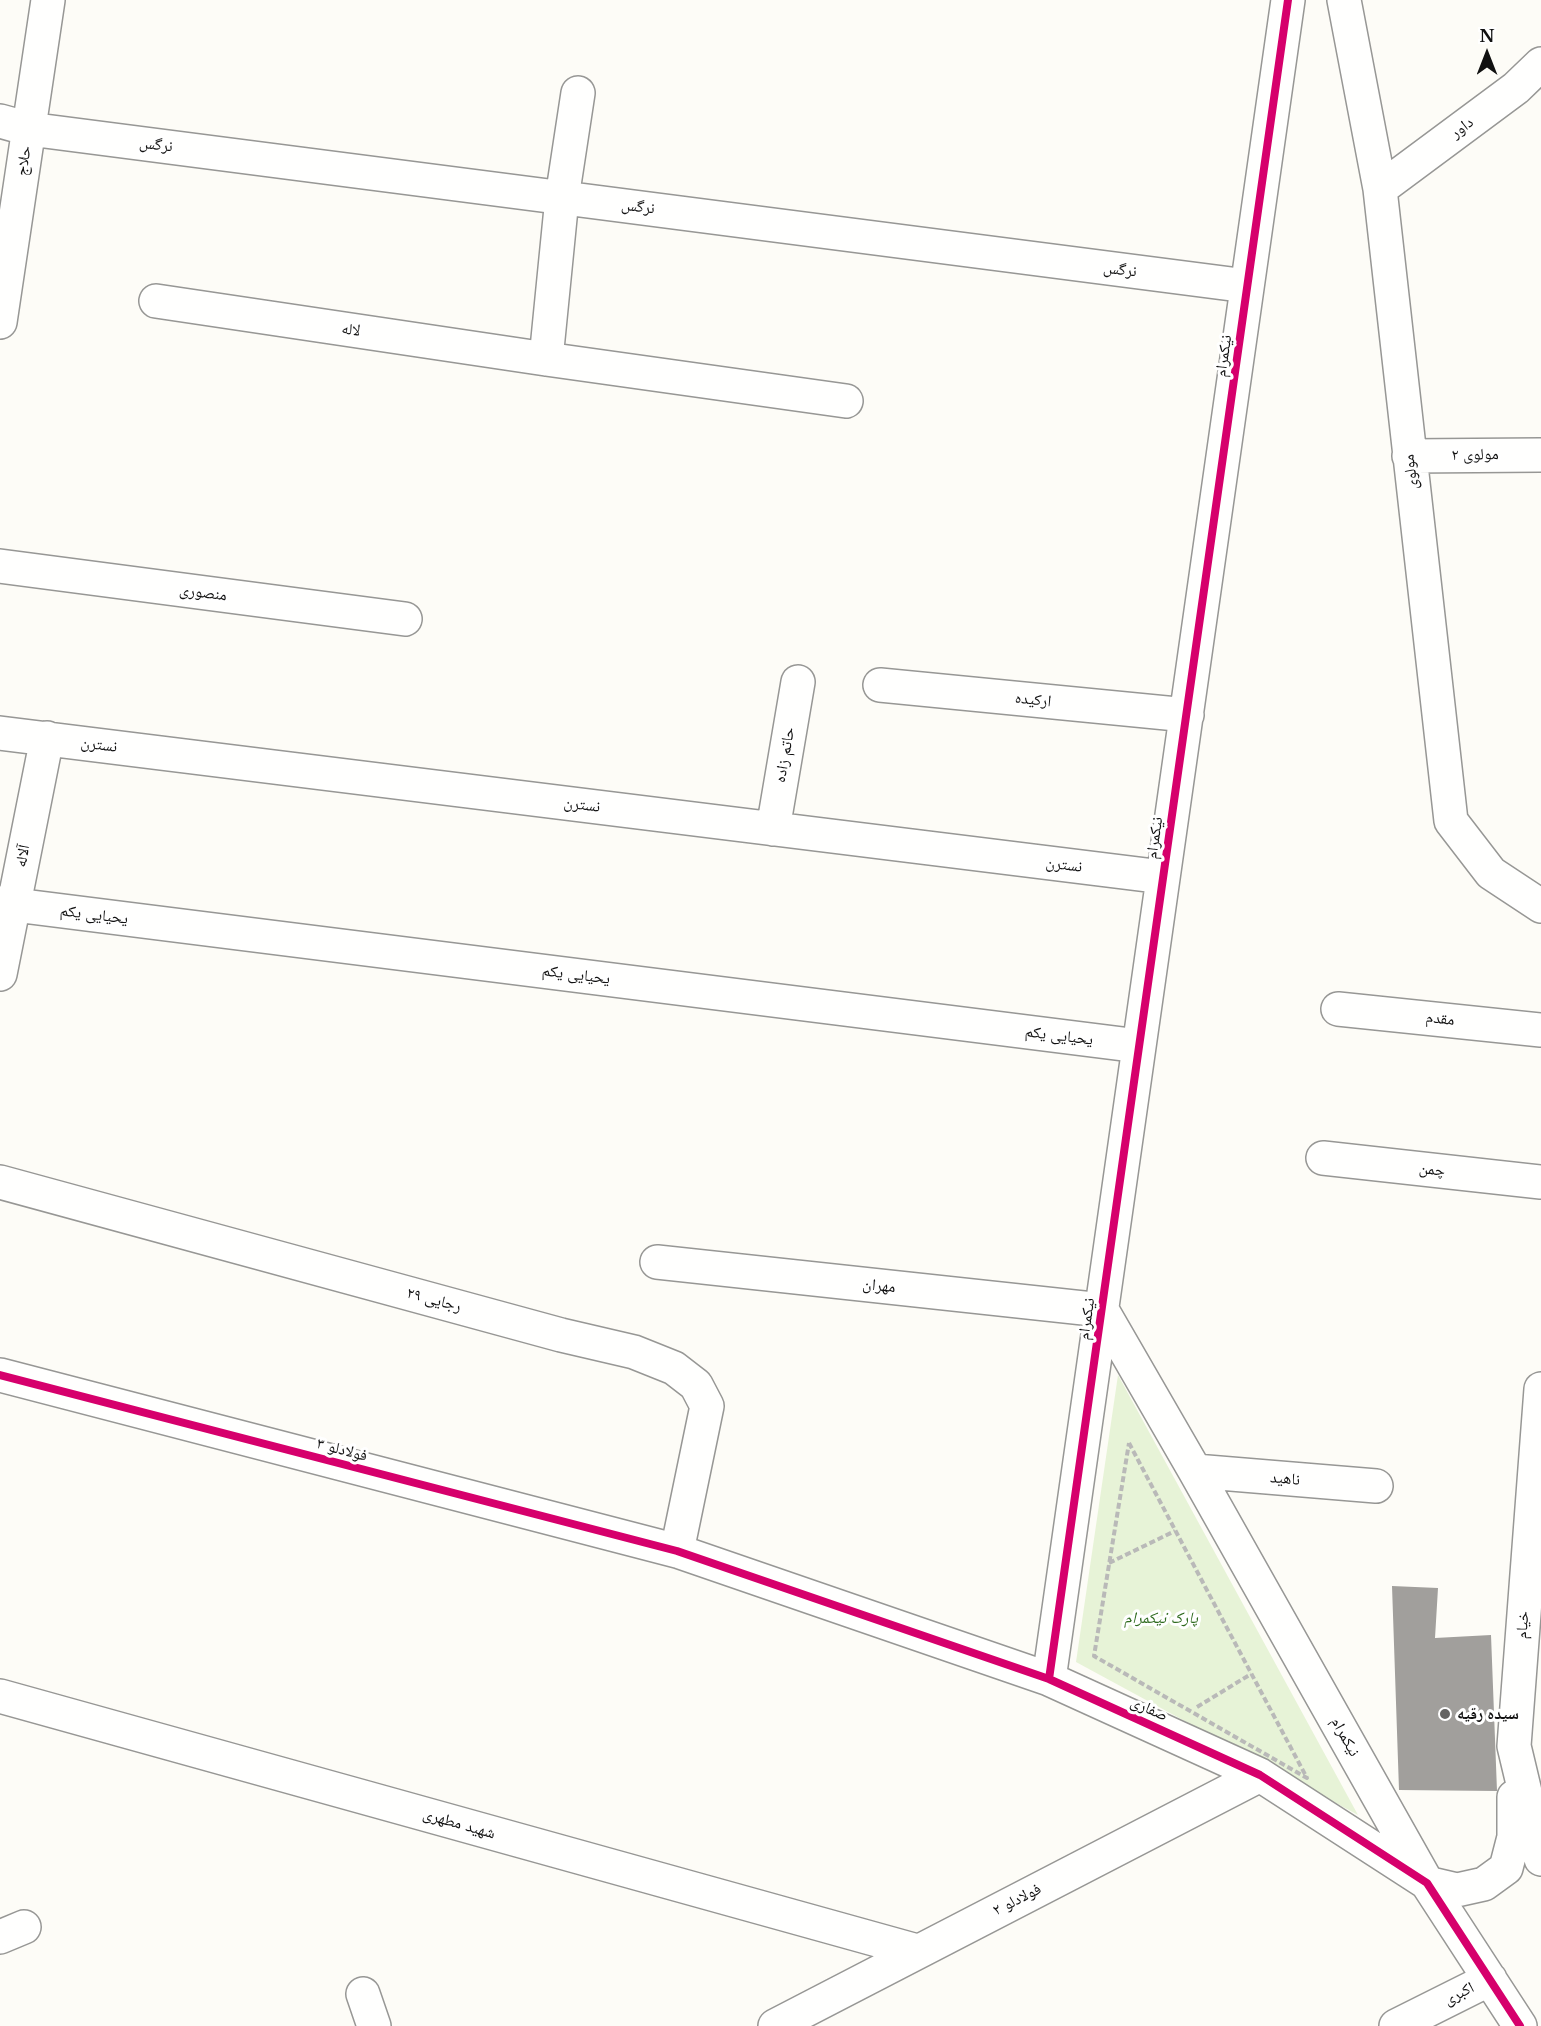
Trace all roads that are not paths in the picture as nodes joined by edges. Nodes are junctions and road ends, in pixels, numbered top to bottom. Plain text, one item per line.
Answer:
1 (48, 0) edge
2 (1288, 0) edge
3 (1344, 0) edge
4 (1541, 64) edge
5 (578, 93) dead end
6 (14, 125) edge
7 (1380, 189) junction
8 (562, 198) junction
9 (1247, 286) junction
10 (156, 301) dead end
11 (0, 322) edge
12 (546, 359) junction
13 (846, 401) dead end
14 (1541, 455) edge
15 (1409, 456) junction
16 (0, 566) edge
17 (405, 619) dead end
18 (798, 682) dead end
19 (880, 685) dead end
20 (1187, 715) junction
21 (0, 733) edge
22 (47, 738) junction
23 (773, 829) junction
24 (1164, 877) junction
25 (7, 904) edge
26 (1541, 906) edge
27 (0, 974) edge
28 (1338, 1009) dead end
29 (1541, 1030) edge
30 (1139, 1046) junction
31 (1323, 1158) dead end
32 (0, 1182) edge
33 (1541, 1182) edge
34 (657, 1262) dead end
35 (1102, 1310) junction
36 (0, 1375) edge
37 (1541, 1389) edge
38 (1195, 1471) junction
39 (1537, 1485) edge
40 (1376, 1486) dead end
41 (676, 1551) junction
42 (1049, 1679) junction
43 (0, 1696) edge
44 (1514, 1746) junction
45 (1260, 1775) junction
46 (1541, 1858) edge
47 (1427, 1883) junction
48 (917, 1951) junction
49 (1490, 1979) junction
50 (363, 1994) dead end
51 (375, 2026) edge
52 (775, 2026) edge
53 (1396, 2026) edge
54 (1521, 2026) edge

1 - 6 street, حلاج
2 - 9 street, نیکمرام
3 - 7 street, مولوی
4 - 7 street, داور
5 - 8 street
6 - 8 street, نرگس
6 - 11 street, حلاج
7 - 15 street, مولوی
8 - 9 street, نرگس
8 - 12 street
9 - 20 street, نیکمرام
10 - 12 street, لاله
12 - 13 street, لاله
14 - 15 street, مولوی ۲
15 - 26 street, مولوی
16 - 17 street, منصوری
18 - 23 street, حاتم زاده
19 - 20 street, ارکیده
20 - 24 street, نیکمرام
21 - 22 street, نسترن
22 - 23 street, نسترن
22 - 25 street, آلاله
23 - 24 street, نسترن
24 - 30 street, نیکمرام
25 - 27 street, آلاله
25 - 30 street, یحیایی یکم
28 - 29 street, مقدم
30 - 35 street, نیکمرام
31 - 33 street, چمن
32 - 41 street, رجایی ۲۹
34 - 35 street, مهران
35 - 38 street, نیکمرام
35 - 42 street, نیکمرام
36 - 41 street, فولادلو ۳
37 - 39 street, خیام
38 - 40 street, ناهید
38 - 47 street, نیکمرام
39 - 44 street, خیام
41 - 42 street, صفاری
42 - 45 street, صفاری
43 - 48 street, شهید مطهری
44 - 46 street, خیام
44 - 47 street
45 - 47 street, صفاری
45 - 48 street, فولادلو ۲
47 - 49 street, صفاری
48 - 52 street, فولادلو ۲
49 - 53 street, اکبری
49 - 54 street, صفاری
50 - 51 street

